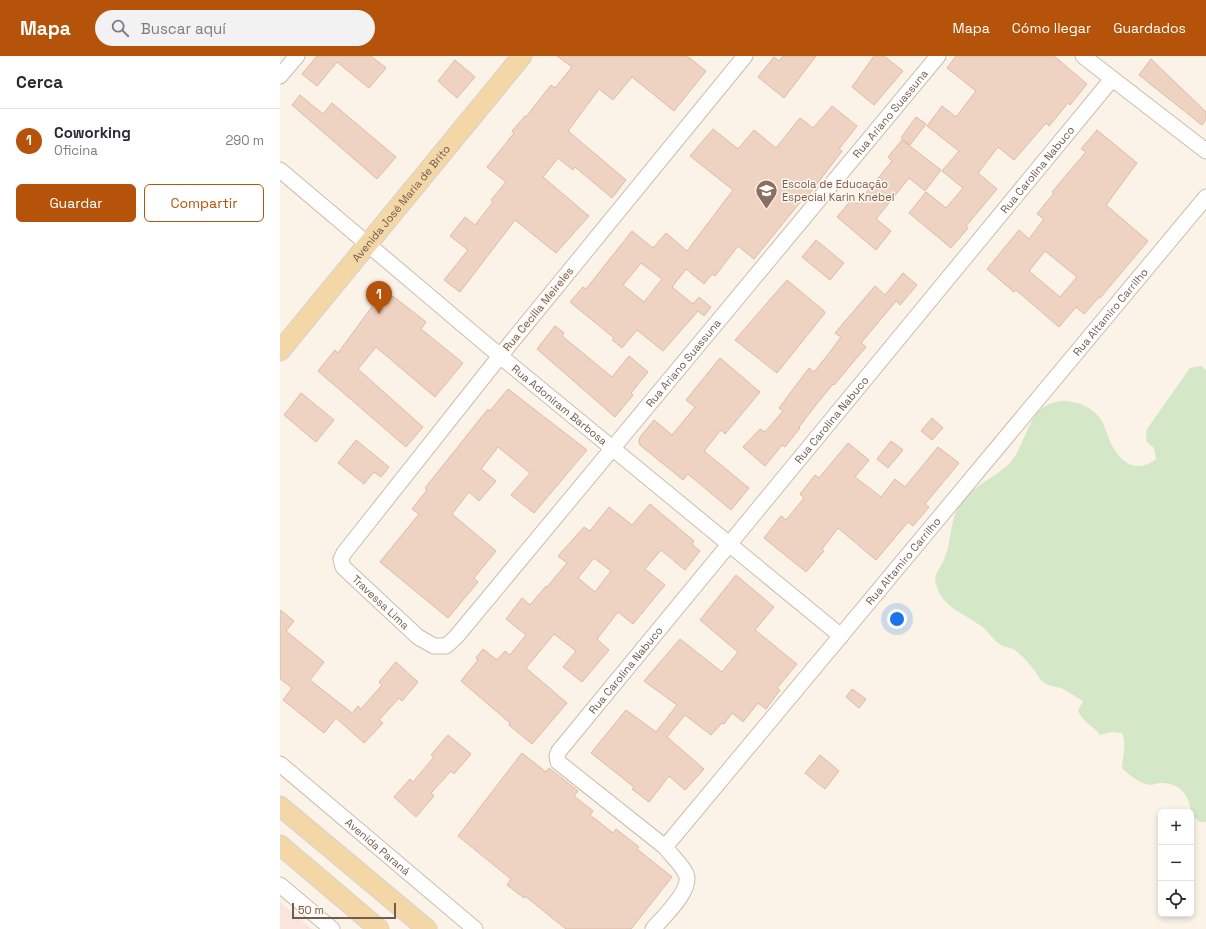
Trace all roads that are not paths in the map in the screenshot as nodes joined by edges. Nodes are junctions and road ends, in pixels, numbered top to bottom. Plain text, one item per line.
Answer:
1 (296, 56) edge
2 (522, 56) edge
3 (745, 56) edge
4 (938, 56) edge
5 (1083, 56) edge
6 (280, 76) edge
7 (1112, 79) junction
8 (1206, 151) edge
9 (280, 170) edge
10 (1206, 197) edge
11 (368, 244) junction
12 (280, 351) edge
13 (500, 356) junction
14 (613, 448) junction
15 (729, 544) junction
16 (343, 567) joint
17 (841, 636) junction
18 (418, 637) joint
19 (280, 764) edge
20 (280, 806) edge
21 (280, 845) edge
22 (665, 847) junction
23 (280, 885) edge
24 (332, 929) edge
25 (379, 929) edge
26 (428, 929) edge
27 (475, 929) edge
28 (653, 929) edge

1 - 6 street
2 - 11 main road, Avenida José Maria de Brito
3 - 13 street, Rua Cecília Meireles
4 - 14 street, Rua Ariano Suassuna
5 - 7 street
7 - 8 street
7 - 15 street, Rua Carolina Nabuco
9 - 11 street, Rua Adoniram Barbosa
10 - 17 street, Rua Altamiro Carrilho
11 - 12 main road, Avenida José Maria de Brito
11 - 13 street, Rua Adoniram Barbosa
13 - 14 street, Rua Adoniram Barbosa
13 - 16 street, Rua Cecília Meireles
14 - 15 street, Rua Adoniram Barbosa
14 - 18 street, Rua Ariano Suassuna
15 - 17 street, Rua Adoniram Barbosa
15 - 22 street, Rua Carolina Nabuco
16 - 18 street, Travessa Lima
17 - 22 street, Rua Altamiro Carrilho
19 - 27 street, Avenida Paraná
20 - 26 main road
21 - 25 main road
22 - 28 street
23 - 24 street

